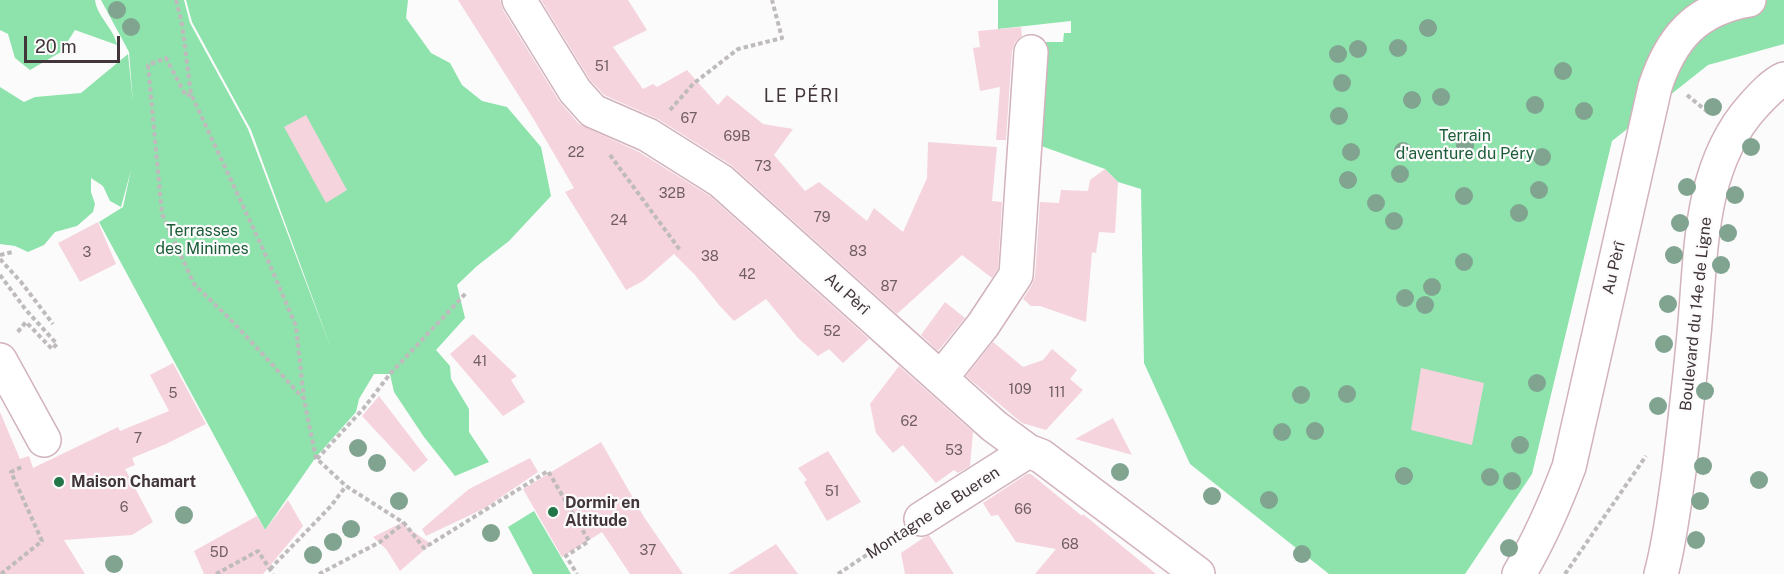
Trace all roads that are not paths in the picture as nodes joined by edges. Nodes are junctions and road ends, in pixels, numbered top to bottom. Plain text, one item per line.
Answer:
1 (519, 0) edge
2 (1749, 0) edge
3 (1031, 52) dead end
4 (1784, 79) edge
5 (0, 360) edge
6 (941, 378) junction
7 (44, 440) dead end
8 (1028, 452) junction
9 (921, 519) road end
10 (1198, 574) edge
11 (1519, 574) edge
12 (1661, 574) edge

1 - 6 street, Au Pèrî
2 - 11 street, Au Pèrî
3 - 6 street
4 - 12 street, Boulevard du 14e de Ligne
5 - 7 street
6 - 8 street, Au Pèrî
8 - 9 street, Montagne de Bueren
8 - 10 street, Au Pèrî

